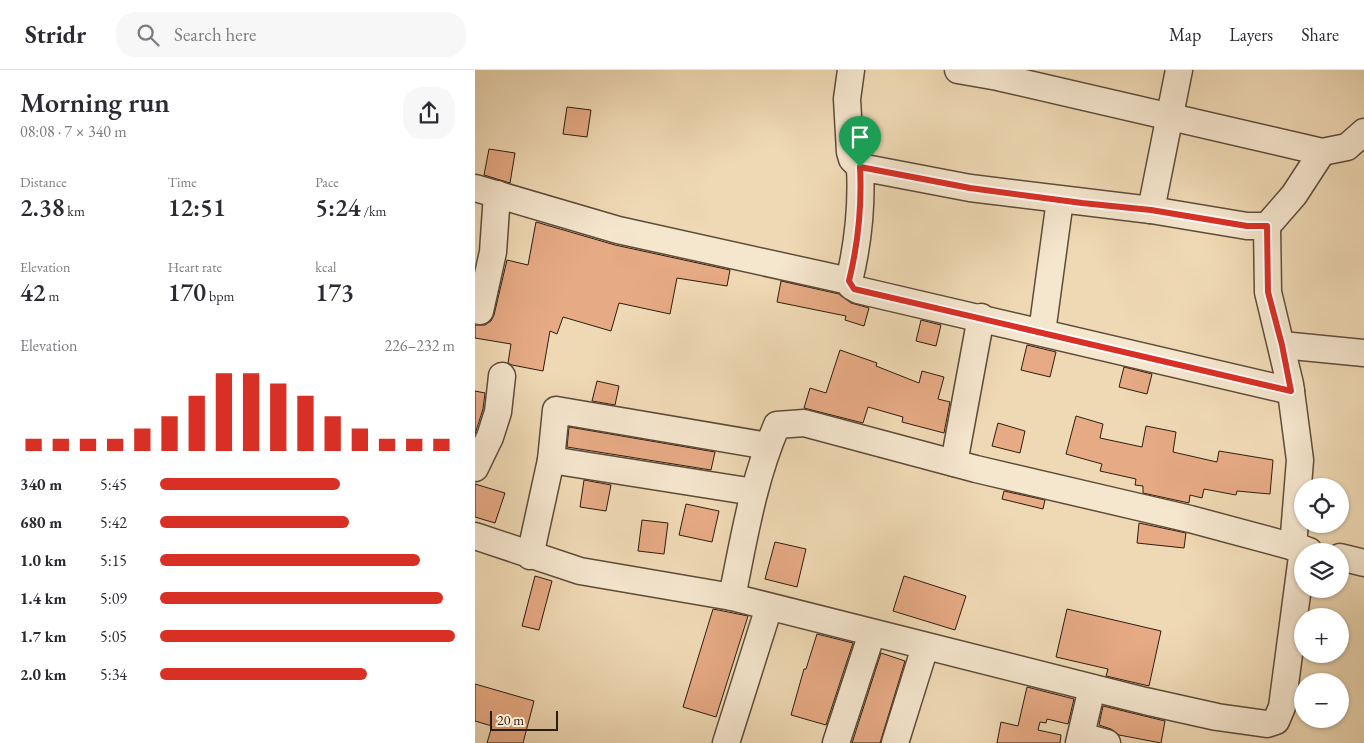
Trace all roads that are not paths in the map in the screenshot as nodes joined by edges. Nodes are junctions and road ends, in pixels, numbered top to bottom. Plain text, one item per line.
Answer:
1 (851, 70) edge
2 (958, 70) edge
3 (1179, 70) edge
4 (1170, 116) junction
5 (1364, 132) edge
6 (1321, 152) junction
7 (860, 167) junction
8 (486, 191) edge
9 (1061, 200) junction
10 (1151, 210) junction
11 (1267, 226) junction
12 (849, 281) junction
13 (480, 311) dead end
14 (981, 317) junction
15 (1042, 332) junction
16 (1282, 345) junction
17 (1364, 353) edge
18 (502, 376) dead end
19 (1291, 391) junction
20 (768, 446) junction
21 (551, 460) junction
22 (954, 463) junction
23 (475, 468) edge
24 (754, 492) junction
25 (475, 536) edge
26 (1303, 543) edge
27 (1294, 547) edge
28 (530, 556) junction
29 (1349, 560) edge
30 (1364, 563) edge
31 (732, 598) junction
32 (1296, 598) edge
33 (769, 607) junction
34 (872, 633) junction
35 (925, 647) junction
36 (1092, 688) junction
37 (1080, 740) edge
38 (726, 743) edge
39 (836, 743) edge
40 (895, 743) edge
41 (1107, 743) edge

1 - 7 street
2 - 4 street
3 - 4 street
4 - 6 street
4 - 10 street
5 - 6 street
6 - 11 street
7 - 9 street
7 - 12 street
8 - 12 street
8 - 13 street
9 - 10 street
9 - 15 street
10 - 11 street
11 - 16 street
12 - 14 street
14 - 15 street
14 - 22 street
15 - 19 street
16 - 17 street
16 - 19 street
18 - 23 street
19 - 26 street
20 - 21 street
20 - 22 street
20 - 24 street
21 - 24 street
21 - 28 street
22 - 27 street
24 - 31 street
25 - 28 street
28 - 31 street
29 - 30 street
31 - 33 street
32 - 36 street
33 - 34 street
33 - 38 street
34 - 35 street
34 - 39 street
35 - 36 street
35 - 40 street
36 - 37 street
37 - 41 street

